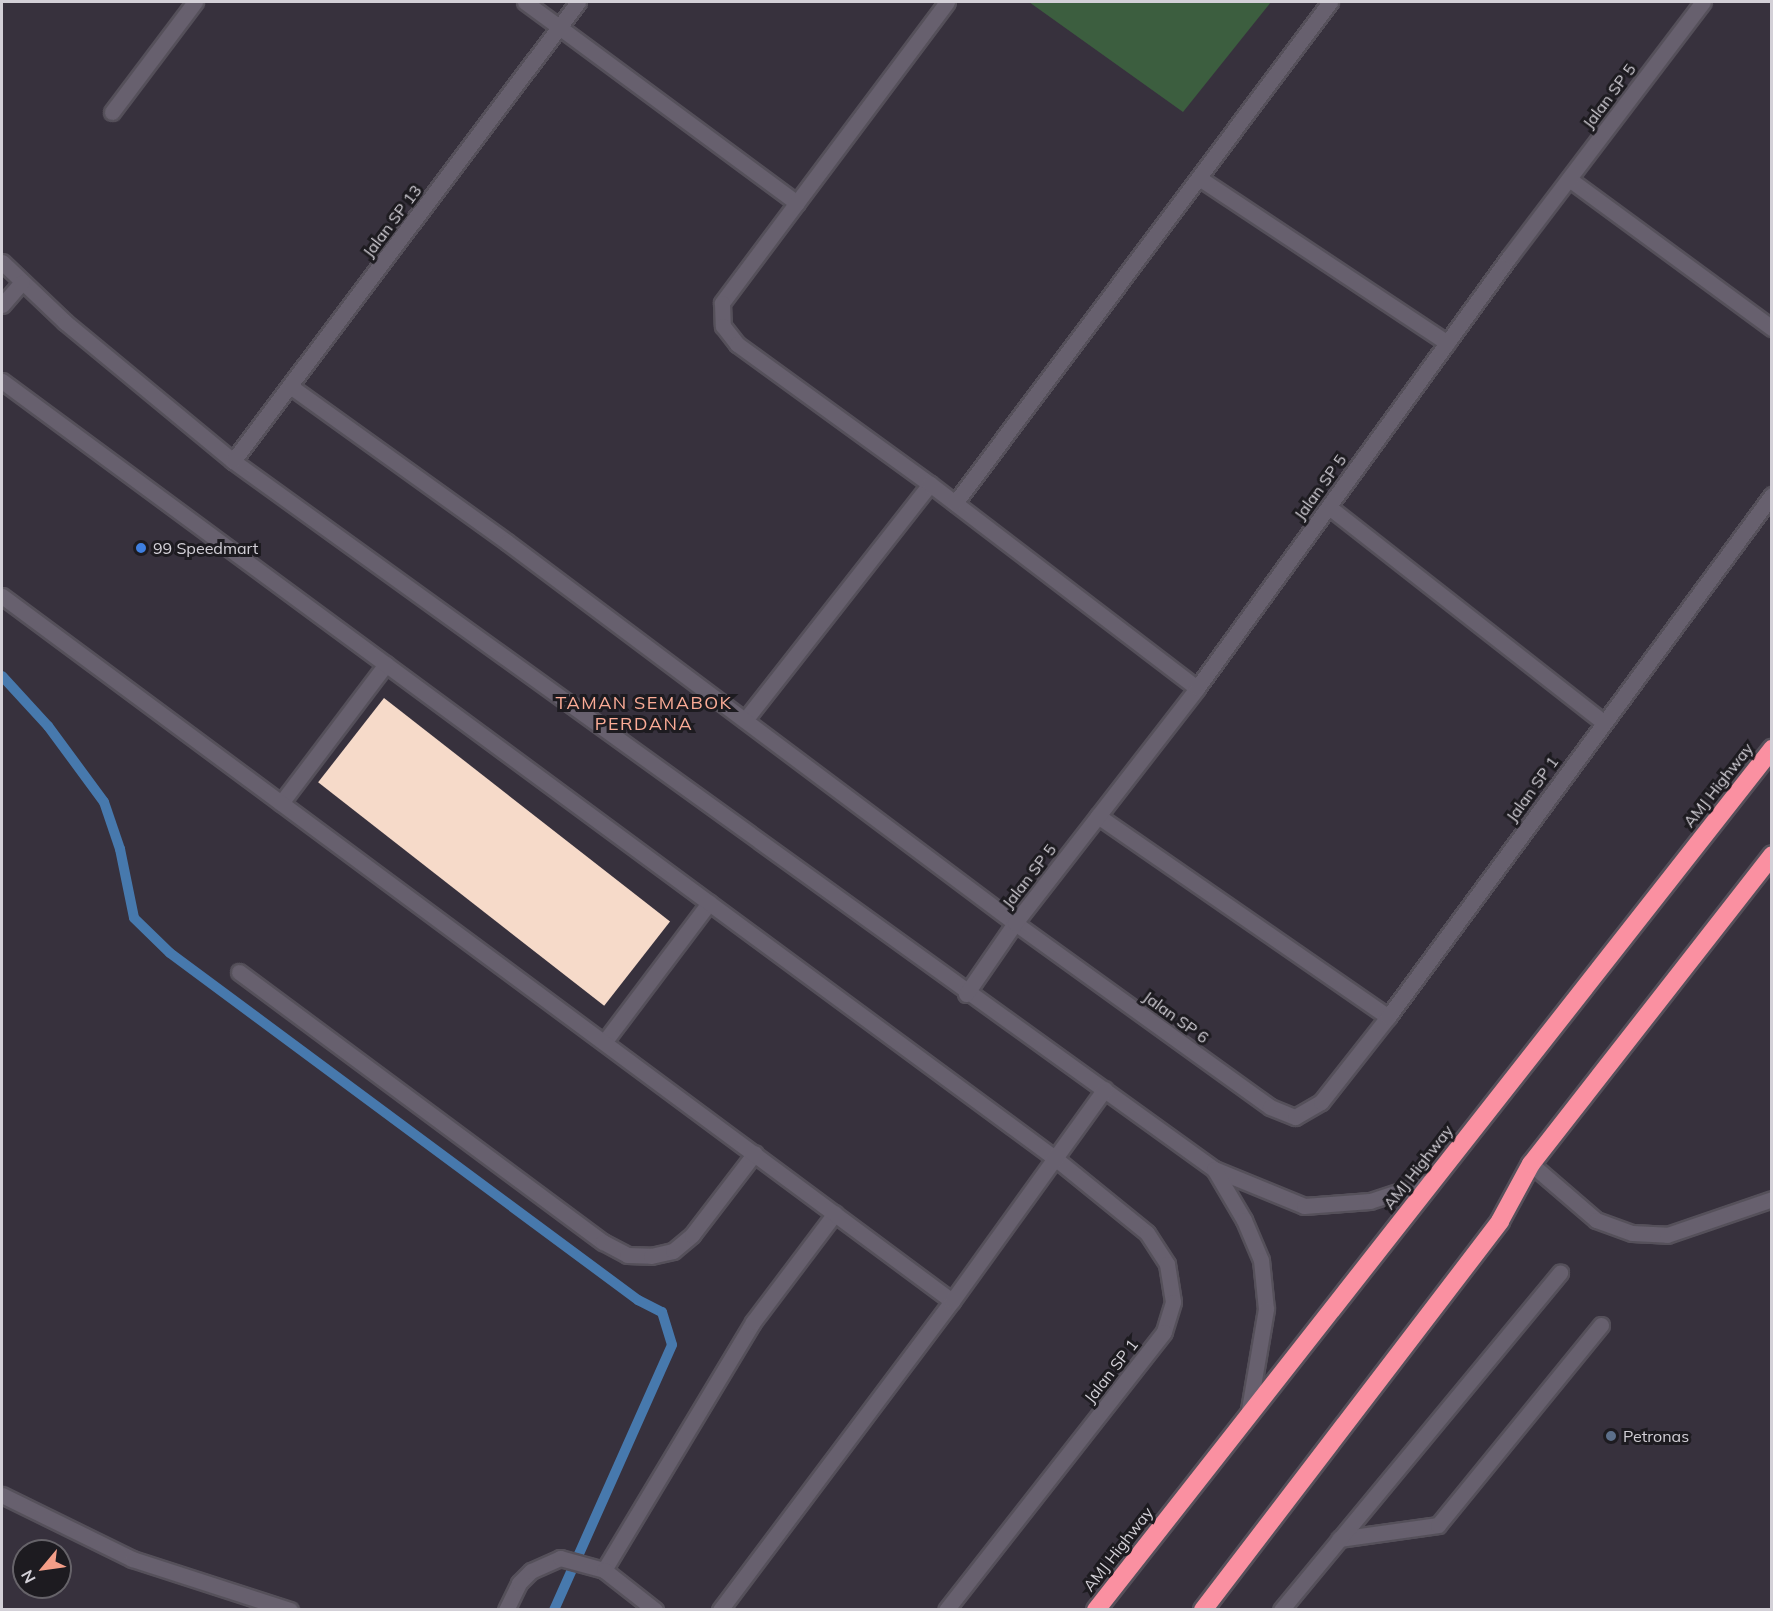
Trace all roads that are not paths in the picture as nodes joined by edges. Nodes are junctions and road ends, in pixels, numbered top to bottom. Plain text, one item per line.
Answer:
1 (195, 2) edge
2 (525, 2) edge
3 (578, 2) edge
4 (947, 2) edge
5 (1330, 2) edge
6 (1703, 2) edge
7 (559, 27) junction
8 (112, 112) dead end
9 (1199, 178) junction
10 (1569, 178) junction
11 (797, 203) junction
12 (2, 262) edge
13 (22, 282) junction
14 (2, 305) edge
15 (1772, 328) edge
16 (1447, 343) junction
17 (2, 381) edge
18 (290, 386) junction
19 (233, 461) junction
20 (930, 484) junction
21 (1772, 495) edge
22 (955, 503) junction
23 (1329, 507) junction
24 (2, 597) edge
25 (386, 664) junction
26 (1197, 688) junction
27 (745, 720) junction
28 (1603, 722) junction
29 (1772, 749) edge
30 (281, 803) junction
31 (1098, 816) junction
32 (1772, 855) edge
33 (709, 903) junction
34 (1015, 924) junction
35 (239, 972) dead end
36 (966, 994) junction
37 (1388, 1017) junction
38 (605, 1041) junction
39 (1105, 1089) junction
40 (1321, 1102) joint
41 (754, 1153) junction
42 (1056, 1159) junction
43 (1531, 1164) junction
44 (1214, 1169) junction
45 (1431, 1181) junction
46 (1772, 1199) edge
47 (835, 1213) junction
48 (1560, 1273) dead end
49 (952, 1301) junction
50 (1601, 1325) dead end
51 (1248, 1415) junction
52 (2, 1495) edge
53 (1339, 1539) junction
54 (604, 1570) junction
55 (290, 1610) edge
56 (506, 1610) edge
57 (655, 1610) edge
58 (720, 1610) edge
59 (946, 1610) edge
60 (1096, 1610) edge
61 (1203, 1610) edge
62 (1281, 1610) edge

1 - 8 street
2 - 7 street
3 - 7 street, Jalan SP 13
4 - 11 street
5 - 9 street
6 - 10 street, Jalan SP 5
7 - 11 street
7 - 18 street, Jalan SP 13
9 - 16 street
9 - 22 street
10 - 15 street
10 - 16 street, Jalan SP 5
11 - 20 street
12 - 13 street
13 - 14 street
13 - 19 street
16 - 23 street, Jalan SP 5
17 - 25 street, Jalan SP 1
18 - 19 street, Jalan SP 13
18 - 27 street
19 - 36 street
20 - 22 street
20 - 27 street
21 - 28 street, Jalan SP 1
22 - 26 street
23 - 26 street, Jalan SP 5
23 - 28 street
24 - 30 street
25 - 30 street
25 - 33 street, Jalan SP 1
26 - 31 street, Jalan SP 5
27 - 34 street
28 - 37 street, Jalan SP 1
29 - 45 highway, AMJ Highway
30 - 38 street
31 - 34 street, Jalan SP 5
31 - 37 street
32 - 43 highway
33 - 38 street
33 - 42 street, Jalan SP 1
34 - 36 street, Jalan SP 5
34 - 40 street, Jalan SP 6
35 - 41 street
36 - 39 street
37 - 40 street, Jalan SP 1
38 - 41 street
39 - 42 street
39 - 44 street
41 - 47 street
42 - 49 street
42 - 59 street, Jalan SP 1
43 - 46 street
43 - 61 highway
44 - 45 street
44 - 51 street
45 - 51 highway, AMJ Highway
47 - 49 street
47 - 54 street
48 - 53 street
49 - 58 street
50 - 53 street
51 - 60 highway, AMJ Highway
52 - 55 street
53 - 62 street
54 - 56 street
54 - 57 street

